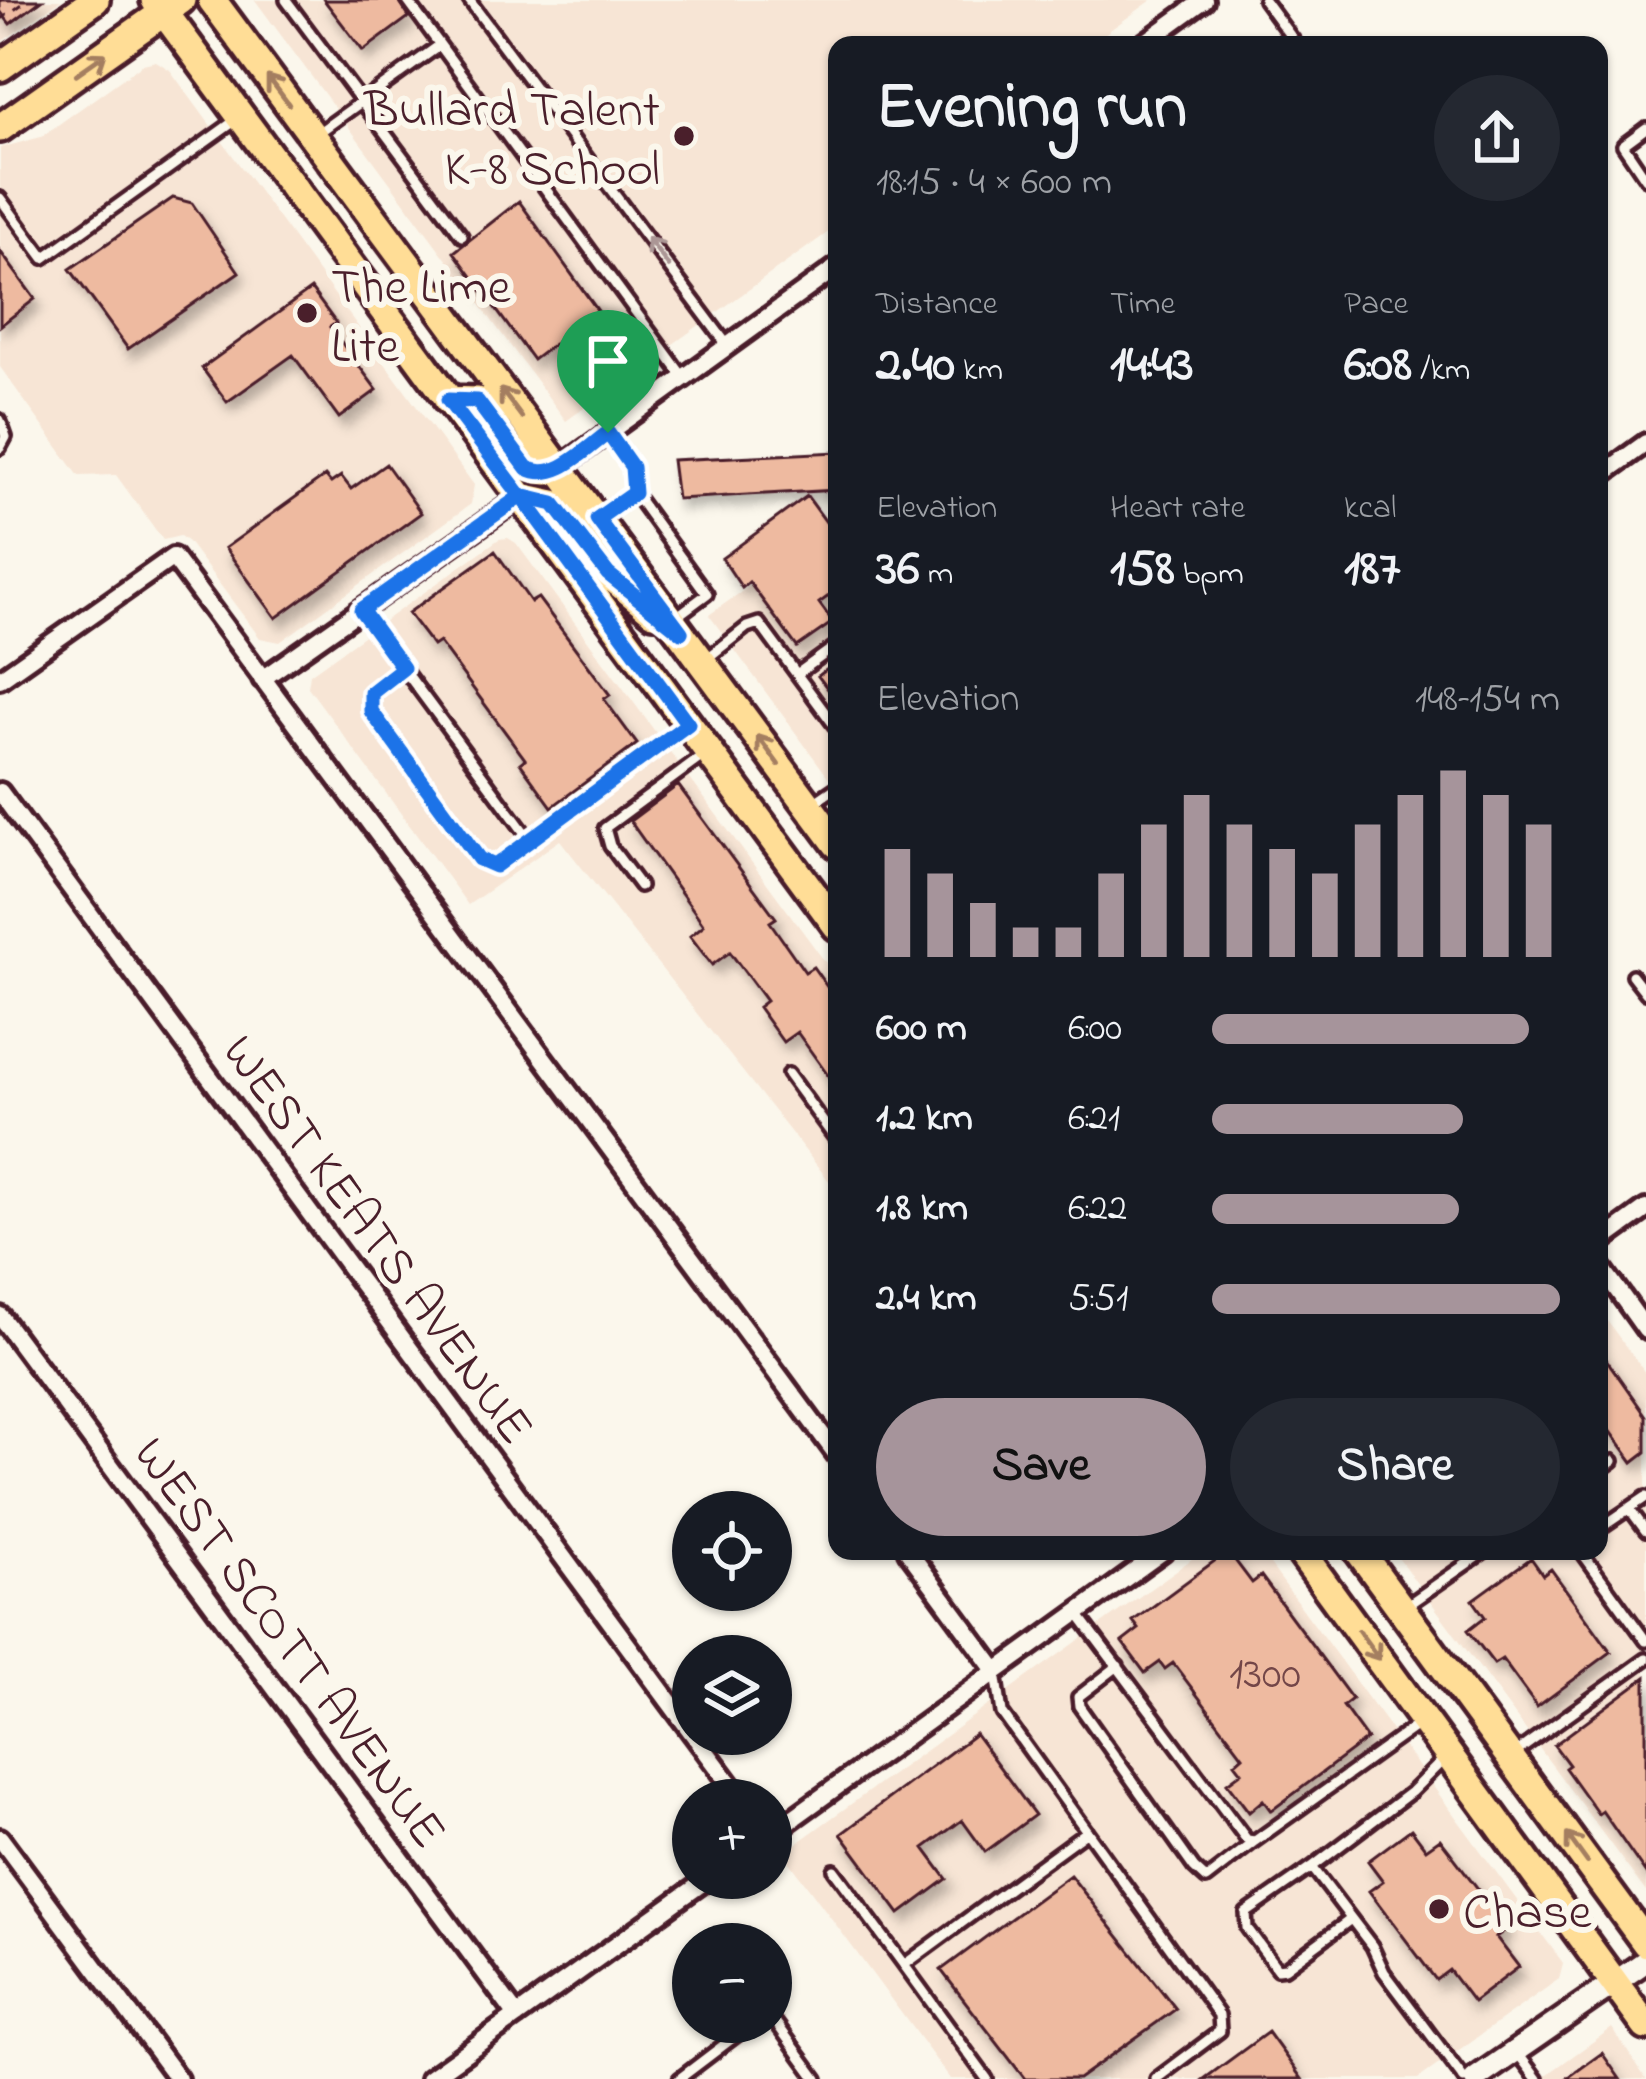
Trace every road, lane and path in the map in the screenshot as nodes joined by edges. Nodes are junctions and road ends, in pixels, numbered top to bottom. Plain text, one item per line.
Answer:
1 (28, 0) edge
2 (95, 0) edge
3 (212, 0) edge
4 (286, 0) edge
5 (407, 0) edge
6 (469, 0) edge
7 (1204, 0) edge
8 (1264, 0) edge
9 (167, 4) edge
10 (0, 20) edge
11 (1159, 36) edge
12 (1290, 36) edge
13 (440, 46) junction
14 (0, 67) edge
15 (362, 102) junction
16 (241, 117) junction
17 (0, 128) edge
18 (1646, 128) edge
19 (313, 136) junction
20 (1646, 178) edge
21 (0, 198) edge
22 (462, 236) dead end
23 (828, 273) edge
24 (728, 346) junction
25 (684, 378) junction
26 (448, 400) junction
27 (0, 420) edge
28 (608, 433) junction
29 (1646, 443) edge
30 (0, 448) edge
31 (560, 468) junction
32 (1608, 470) edge
33 (634, 493) junction
34 (521, 496) junction
35 (597, 519) junction
36 (361, 610) junction
37 (676, 626) junction
38 (828, 652) edge
39 (702, 662) junction
40 (403, 668) junction
41 (797, 674) junction
42 (0, 679) edge
43 (262, 679) junction
44 (828, 717) edge
45 (688, 724) junction
46 (708, 751) junction
47 (0, 792) edge
48 (828, 793) edge
49 (809, 806) junction
50 (828, 832) edge
51 (530, 840) junction
52 (640, 886) dead end
53 (828, 914) edge
54 (1632, 975) dead end
55 (1646, 994) edge
56 (788, 1074) dead end
57 (828, 1127) edge
58 (1646, 1209) edge
59 (1608, 1236) edge
60 (1608, 1277) edge
61 (0, 1316) edge
62 (1646, 1330) edge
63 (828, 1443) edge
64 (1613, 1461) dead end
65 (1608, 1465) edge
66 (1646, 1497) edge
67 (1629, 1508) junction
68 (1608, 1523) edge
69 (1646, 1531) edge
70 (915, 1560) edge
71 (1150, 1560) edge
72 (1307, 1560) edge
73 (1366, 1560) edge
74 (1445, 1560) edge
75 (1472, 1560) edge
76 (1588, 1560) edge
77 (1454, 1573) junction
78 (1402, 1609) junction
79 (1077, 1612) junction
80 (1646, 1641) edge
81 (1646, 1658) edge
82 (1118, 1666) junction
83 (995, 1669) junction
84 (672, 1705) edge
85 (1424, 1720) junction
86 (1450, 1754) junction
87 (1510, 1756) junction
88 (792, 1819) edge
89 (1087, 1831) junction
90 (0, 1838) edge
91 (1255, 1841) junction
92 (1312, 1867) junction
93 (834, 1870) dead end
94 (681, 1899) edge
95 (1352, 1919) junction
96 (1646, 1943) edge
97 (1646, 1960) edge
98 (904, 1965) junction
99 (1615, 1983) junction
100 (517, 2016) junction
101 (1646, 2026) edge
102 (726, 2043) edge
103 (791, 2043) edge
104 (1516, 2051) junction
105 (178, 2079) edge
106 (429, 2079) edge
107 (679, 2079) edge
108 (817, 2079) edge
109 (987, 2079) edge
110 (1156, 2079) edge
111 (1464, 2079) edge
112 (1475, 2079) edge
113 (1537, 2079) edge

1 - 10 path
2 - 14 main road
19 -> 3 main road
4 - 15 lane
5 - 13 lane
24 -> 6 lane
7 - 11 street
8 - 12 lane
9 - 16 main road
17 -> 9 main road
13 - 15 lane
13 - 25 lane
15 - 19 lane
15 - 22 lane
16 - 21 lane
16 - 26 main road
18 - 20 lane
31 -> 19 main road
23 - 24 street
24 - 25 street
25 - 28 street
26 - 31 main road
26 - 34 main road
27 - 30 lane
28 - 31 street
28 - 33 lane
29 - 32 street
31 - 35 main road
33 - 35 lane
33 - 37 lane
34 - 36 street
34 - 37 main road
34 - 45 main road
35 - 37 main road
36 - 40 lane
36 - 43 street
37 - 39 main road
38 - 41 lane
39 - 41 lane
49 -> 39 main road
40 - 51 lane
40 - 51 lane
41 - 44 lane
42 - 43 street
43 - 63 street
45 - 46 main road
45 - 51 lane
46 - 52 lane
46 - 53 main road
47 - 84 street, WEST KEATS AVENUE
48 - 49 lane
49 - 50 main road
54 - 55 lane
56 - 57 lane
58 - 59 street
60 - 62 street
61 - 100 street, WEST SCOTT AVENUE
64 - 65 lane
66 - 67 lane
67 - 68 lane
67 - 69 lane
70 - 83 street
71 - 79 street
72 -> 85 main road
73 - 78 main road
74 - 77 lane
75 - 77 lane
76 - 80 lane
77 - 78 lane
78 - 87 main road
79 - 82 lane
79 - 83 street
81 - 87 lane
82 - 91 lane
82 - 91 lane
83 - 88 street
83 - 89 lane
85 - 86 main road
85 - 91 lane
86 - 92 lane
86 - 99 main road
96 -> 87 main road
89 - 98 lane
89 - 110 lane
90 - 105 street
92 - 95 lane
92 - 95 lane
93 - 98 lane
94 - 100 street
95 - 111 lane
97 - 99 street
98 - 109 lane
99 - 101 main road
99 - 104 street
100 - 106 street
102 - 107 lane
103 - 108 lane
104 - 112 street
104 - 113 lane

